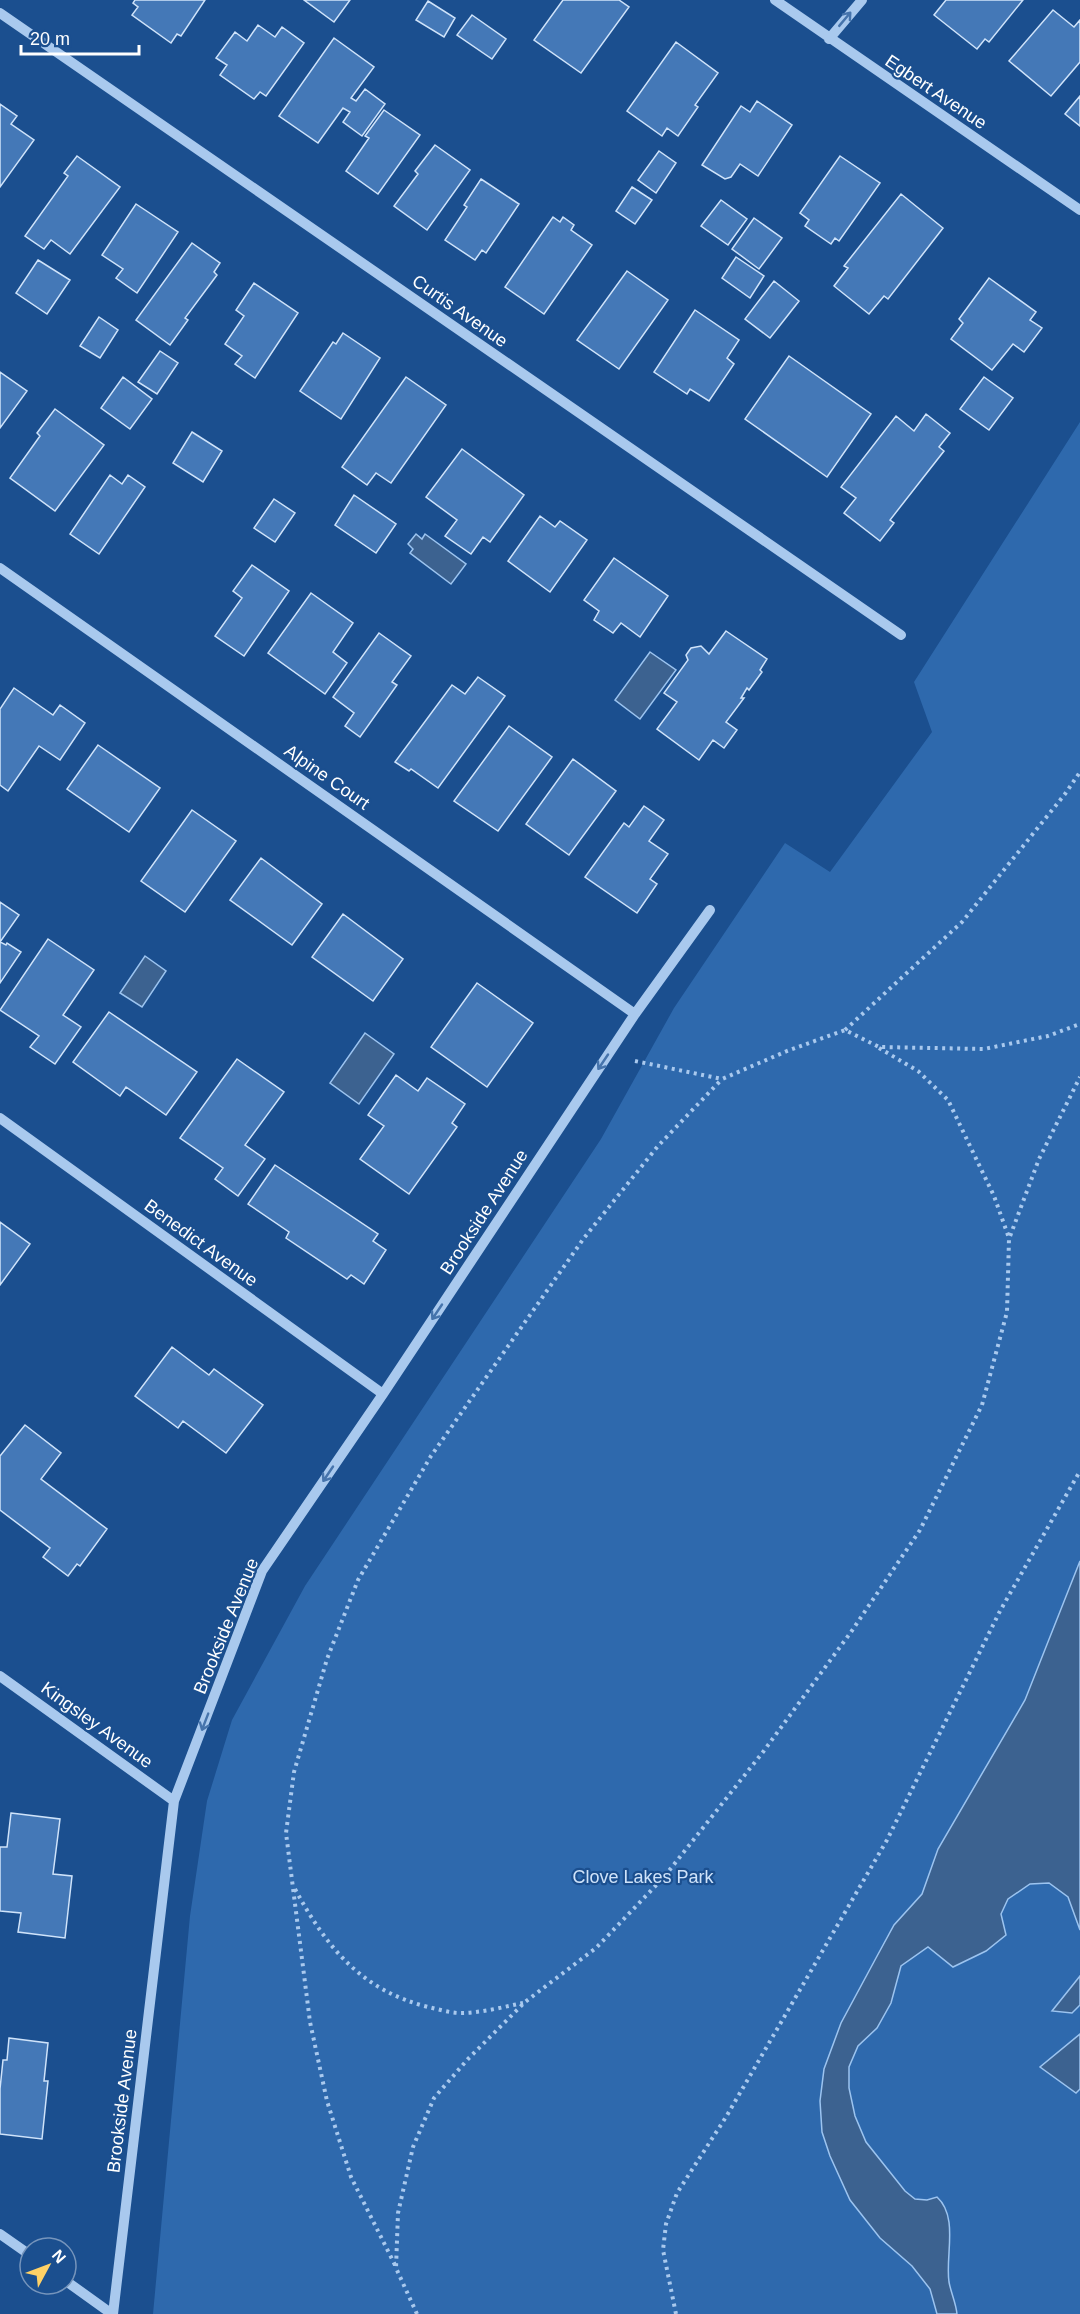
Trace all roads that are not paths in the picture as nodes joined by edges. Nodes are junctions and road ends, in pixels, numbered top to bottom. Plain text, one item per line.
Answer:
1 (775, 0) edge
2 (862, 0) edge
3 (0, 13) edge
4 (829, 39) junction
5 (1080, 210) edge
6 (0, 568) edge
7 (901, 635) dead end
8 (710, 910) dead end
9 (635, 1014) junction
10 (0, 1118) edge
11 (383, 1394) junction
12 (0, 1676) edge
13 (174, 1801) junction
14 (0, 2234) edge
15 (18, 2247) edge
16 (78, 2290) edge
17 (112, 2314) edge

1 - 4 street, Egbert Avenue
4 -> 2 street
3 - 7 street, Curtis Avenue
4 - 5 street, Egbert Avenue
6 - 9 street, Alpine Court
8 - 9 street, Brookside Avenue
9 -> 11 street, Brookside Avenue
10 - 11 street, Benedict Avenue
11 -> 13 street, Brookside Avenue
12 - 13 street, Kingsley Avenue
13 - 17 street, Brookside Avenue
14 - 15 street
16 - 17 street

